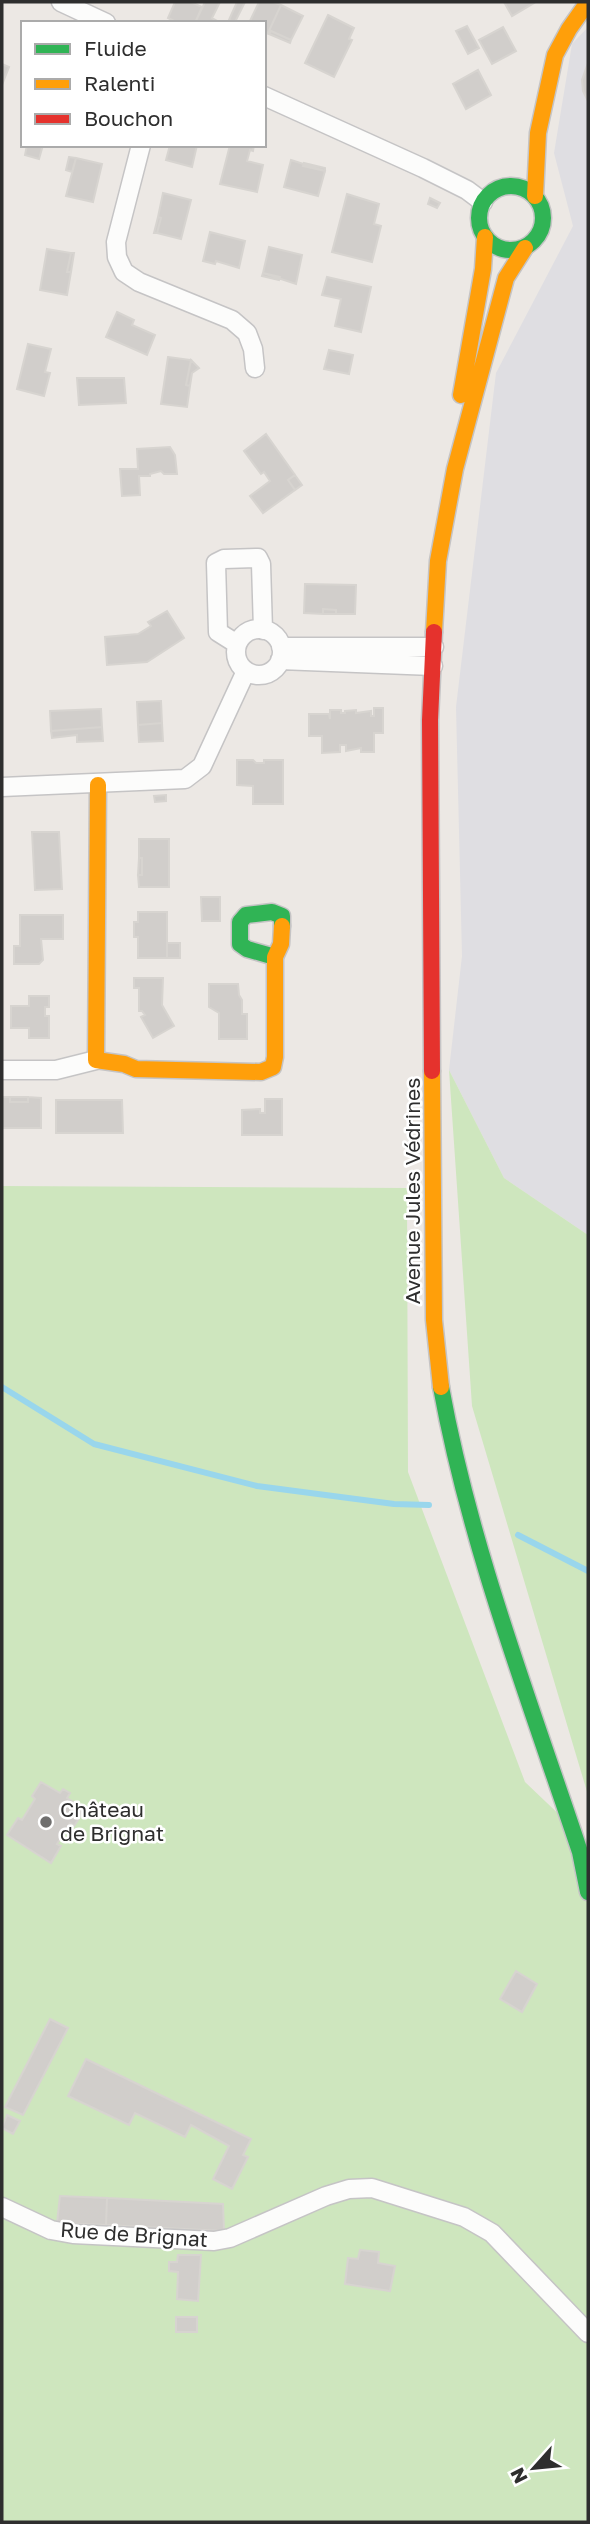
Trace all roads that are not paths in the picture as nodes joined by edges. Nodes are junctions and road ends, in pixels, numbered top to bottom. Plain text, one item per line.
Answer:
1 (61, 2) edge
2 (588, 2) edge
3 (102, 21) edge
4 (266, 97) edge
5 (538, 133) junction
6 (140, 147) edge
7 (499, 188) junction
8 (535, 197) junction
9 (483, 202) junction
10 (485, 237) junction
11 (525, 248) junction
12 (255, 368) dead end
13 (455, 469) junction
14 (262, 629) junction
15 (237, 644) junction
16 (434, 647) junction
17 (281, 653) junction
18 (433, 666) junction
19 (246, 671) junction
20 (97, 785) junction
21 (2, 787) edge
22 (275, 957) dead end
23 (96, 1060) junction
24 (2, 1070) edge
25 (588, 1892) edge
26 (2, 2207) edge
27 (588, 2333) edge

1 - 3 street
2 - 5 main road
4 - 9 street
5 - 7 main road
5 - 8 main road
6 - 12 street
7 - 8 main road
7 - 9 main road
8 - 11 main road
9 - 10 main road
10 - 11 main road
10 - 13 main road, Avenue Jules Védrines
11 - 13 main road, Avenue Jules Védrines
13 - 16 main road, Avenue Jules Védrines
14 - 15 street
14 - 15 street
14 - 17 street
15 - 19 street
16 - 17 street
16 - 18 main road, Avenue Jules Védrines
17 - 18 street
17 - 19 street
18 - 25 main road, Avenue Jules Védrines
19 - 20 street
20 - 21 street
20 - 23 main road
22 - 23 main road
23 - 24 street
26 - 27 street, Rue de Brignat

